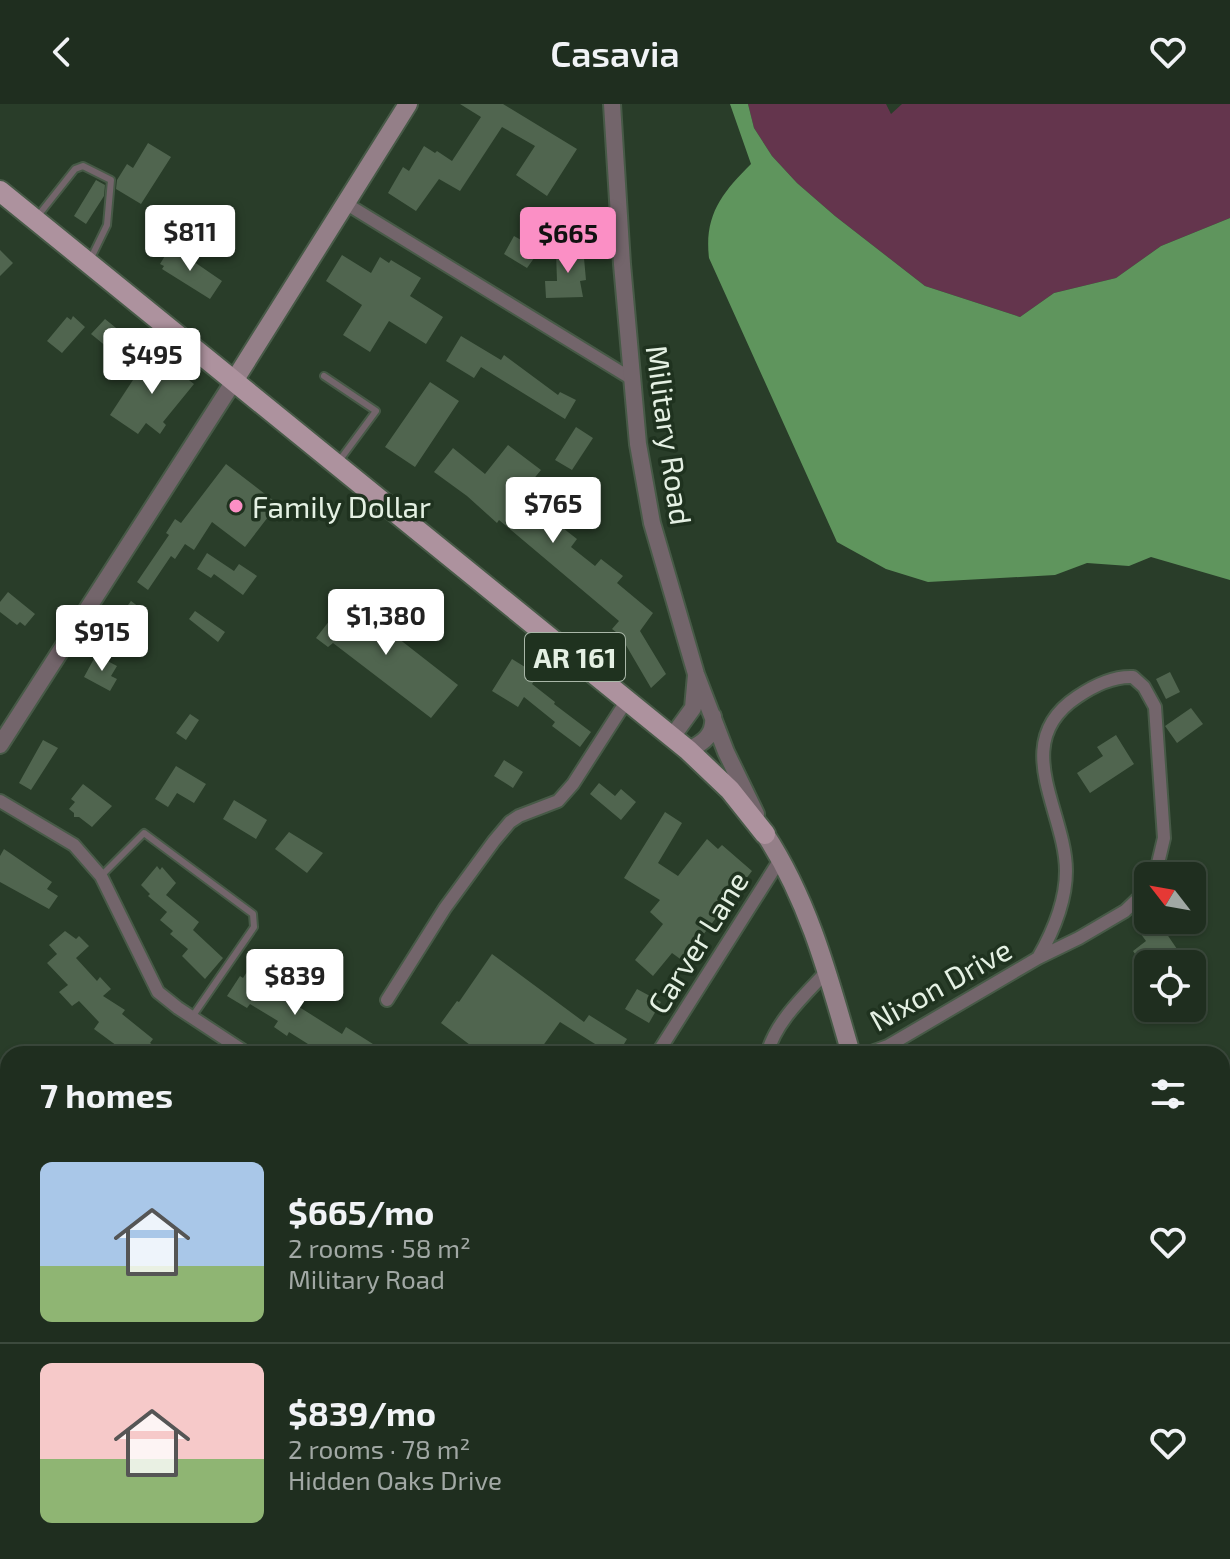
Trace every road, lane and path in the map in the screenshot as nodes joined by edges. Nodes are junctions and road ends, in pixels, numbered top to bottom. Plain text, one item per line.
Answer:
1 (408, 104) edge
2 (612, 104) edge
3 (0, 191) edge
4 (345, 203) junction
5 (35, 219) junction
6 (88, 263) junction
7 (324, 376) dead end
8 (632, 379) junction
9 (234, 381) junction
10 (337, 464) junction
11 (696, 674) junction
12 (627, 700) junction
13 (710, 705) junction
14 (680, 743) junction
15 (0, 745) edge
16 (0, 801) edge
17 (765, 834) junction
18 (781, 858) junction
19 (1158, 862) edge
20 (101, 876) junction
21 (1134, 902) edge
22 (1038, 958) junction
23 (827, 971) junction
24 (387, 1000) dead end
25 (192, 1017) junction
26 (236, 1046) edge
27 (662, 1046) edge
28 (769, 1046) edge
29 (849, 1046) edge
30 (888, 1046) edge

1 - 4 main road
2 - 8 street, Military Road
3 - 5 main road, AR 161
4 - 8 street
4 - 9 main road
5 - 6 main road, AR 161
5 - 6 lane
6 - 9 main road, AR 161
7 - 10 lane
8 - 11 street, Military Road
9 - 10 main road, AR 161
9 - 15 street
10 - 12 main road, AR 161
11 - 13 street, Military Road
11 - 14 street, Military Road
12 - 14 main road, AR 161
12 - 24 street
13 - 14 street
13 - 17 street, Military Road
14 - 17 main road, AR 161
16 - 20 street
17 - 18 main road, AR 161
18 - 23 main road, AR 161
18 - 27 street, Carver Lane
19 - 22 street, Nixon Drive
20 - 25 street
20 - 25 lane
21 - 22 street, Nixon Drive
22 - 30 street, Nixon Drive
23 - 28 street
23 - 29 main road, AR 161
25 - 26 street

